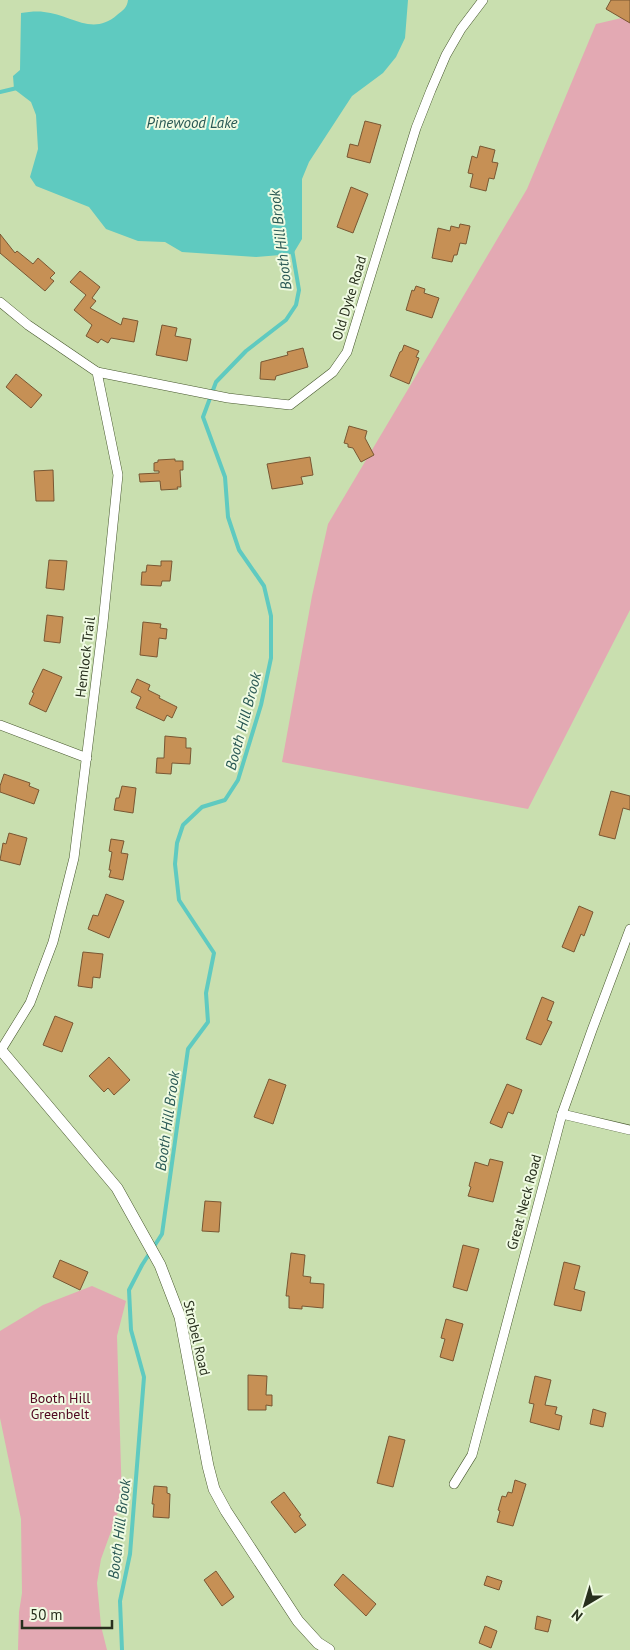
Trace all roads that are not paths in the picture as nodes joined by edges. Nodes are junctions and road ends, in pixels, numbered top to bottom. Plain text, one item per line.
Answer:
1 (484, 0) edge
2 (0, 302) edge
3 (96, 372) junction
4 (0, 725) edge
5 (86, 758) junction
6 (630, 929) edge
7 (1, 1050) edge
8 (562, 1114) junction
9 (630, 1130) edge
10 (454, 1484) dead end
11 (316, 1646) edge
12 (329, 1650) edge

1 - 3 street, Old Dyke Road
2 - 3 street
3 - 5 street, Hemlock Trail
4 - 5 street
5 - 7 street, Hemlock Trail
6 - 8 street, Great Neck Road
7 - 11 street, Strobel Road
8 - 9 street
8 - 10 street, Great Neck Road
11 - 12 street, Strobel Road

